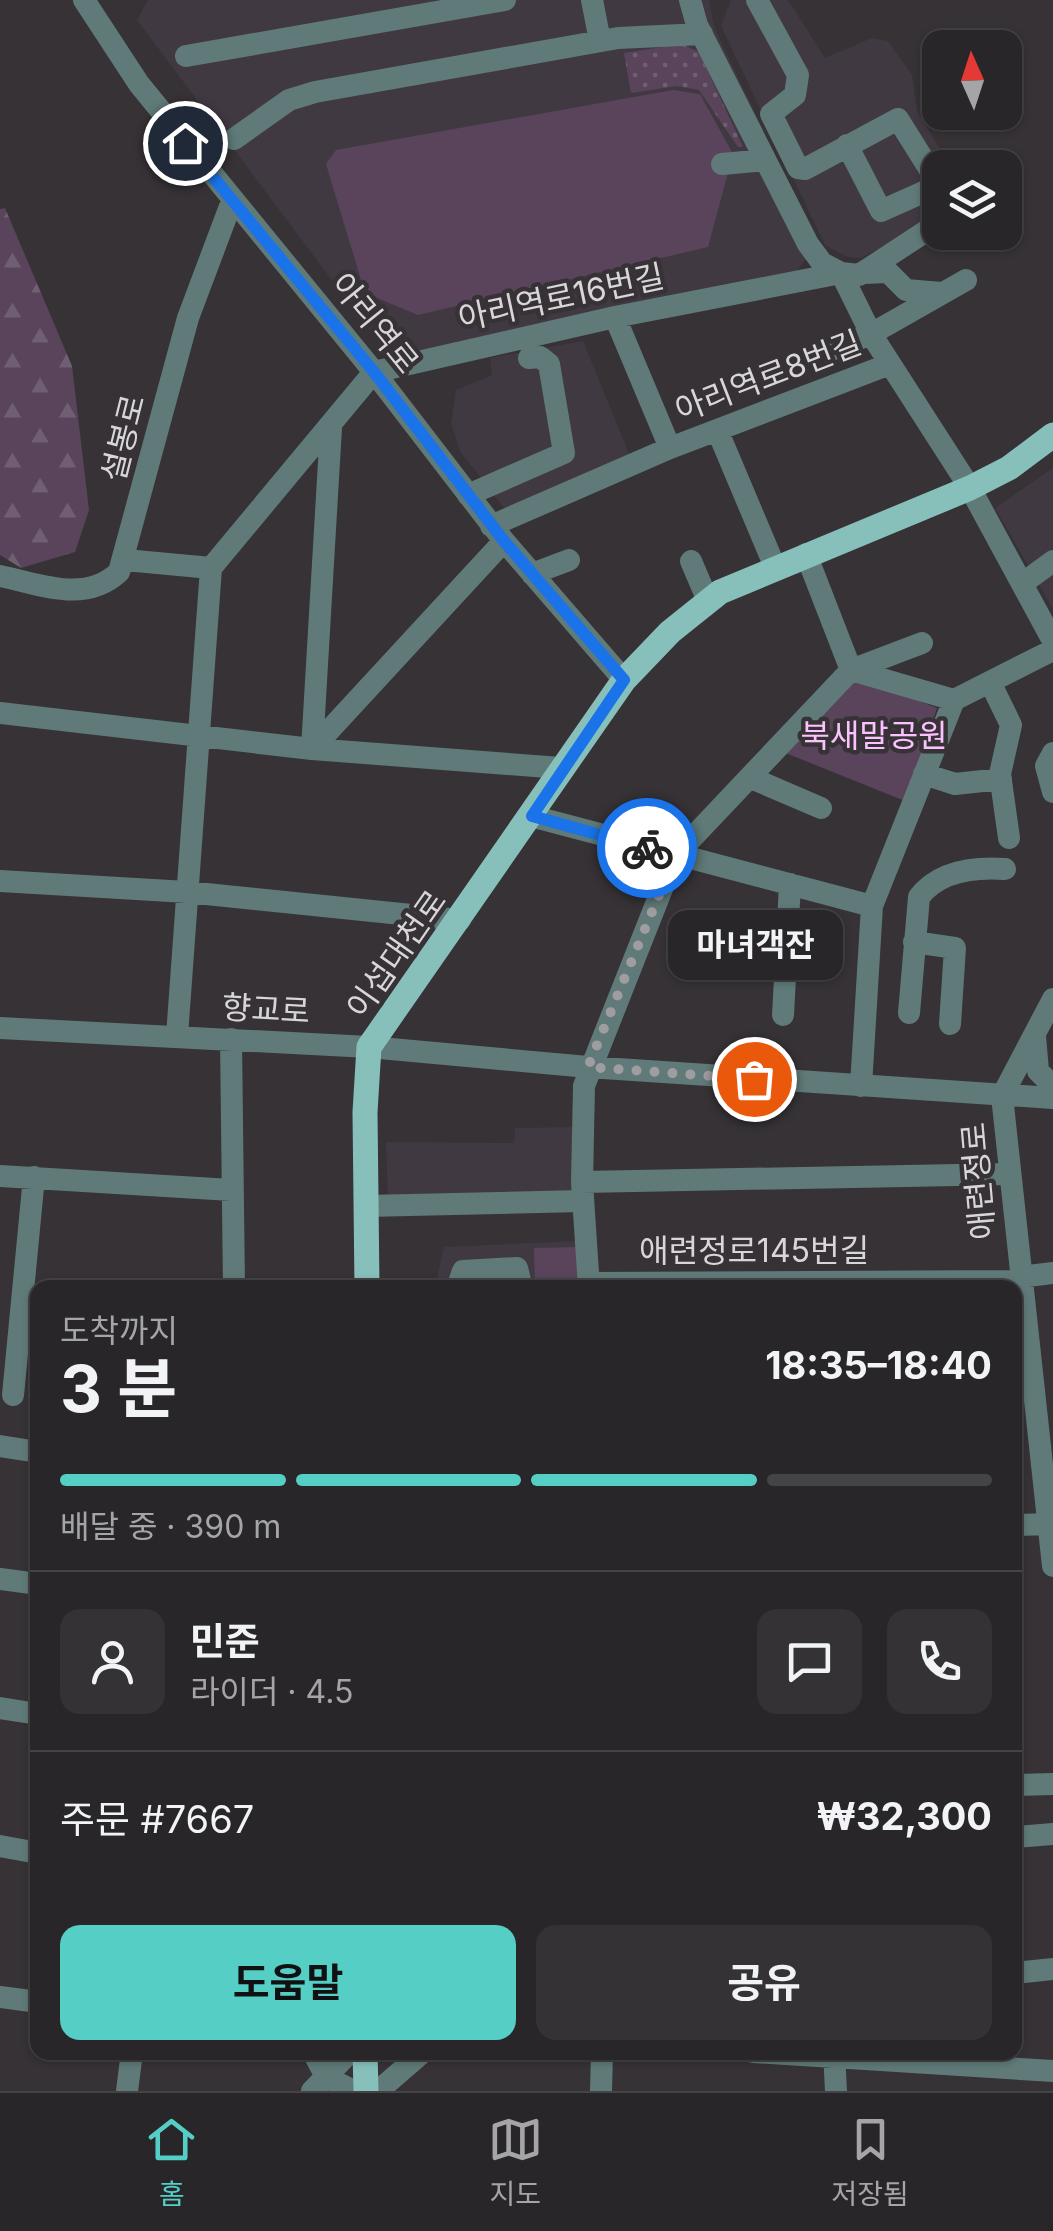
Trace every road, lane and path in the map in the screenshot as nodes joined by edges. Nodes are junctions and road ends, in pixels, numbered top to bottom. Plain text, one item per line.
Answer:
1 (84, 0) edge
2 (505, 0) edge
3 (592, 0) edge
4 (690, 0) edge
5 (757, 0) edge
6 (702, 34) junction
7 (600, 42) junction
8 (186, 56) dead end
9 (234, 139) dead end
10 (847, 145) junction
11 (922, 155) edge
12 (765, 160) junction
13 (722, 164) dead end
14 (922, 193) edge
15 (232, 201) junction
16 (922, 232) edge
17 (852, 273) junction
18 (966, 280) dead end
19 (943, 293) junction
20 (615, 318) junction
21 (871, 334) junction
22 (831, 350) dead end
23 (528, 358) dead end
24 (890, 364) junction
25 (374, 372) junction
26 (332, 428) junction
27 (1053, 434) edge
28 (721, 440) dead end
29 (670, 448) junction
30 (970, 488) junction
31 (468, 495) junction
32 (497, 534) junction
33 (806, 554) junction
34 (125, 560) junction
35 (569, 560) dead end
36 (691, 561) dead end
37 (1053, 561) edge
38 (775, 567) junction
39 (211, 568) junction
40 (532, 574) junction
41 (0, 576) edge
42 (1023, 583) junction
43 (708, 601) junction
44 (1053, 640) edge
45 (922, 643) dead end
46 (1053, 650) edge
47 (851, 670) junction
48 (624, 680) junction
49 (990, 682) junction
50 (954, 700) junction
51 (0, 713) edge
52 (198, 738) junction
53 (312, 749) junction
54 (1053, 753) edge
55 (562, 768) junction
56 (924, 774) junction
57 (750, 778) junction
58 (1000, 779) junction
59 (1053, 792) edge
60 (821, 808) dead end
61 (532, 816) junction
62 (1009, 838) dead end
63 (675, 856) junction
64 (1005, 869) dead end
65 (0, 881) edge
66 (790, 884) junction
67 (186, 892) junction
68 (871, 916) junction
69 (460, 920) junction
70 (915, 935) junction
71 (1053, 999) edge
72 (783, 1015) dead end
73 (0, 1028) edge
74 (1035, 1030) junction
75 (176, 1036) junction
76 (231, 1040) junction
77 (370, 1047) junction
78 (588, 1067) junction
79 (861, 1086) junction
80 (1053, 1086) edge
81 (1002, 1096) junction
82 (1053, 1098) edge
83 (1010, 1174) junction
84 (0, 1176) edge
85 (34, 1177) junction
86 (231, 1190) junction
87 (582, 1191) junction
88 (366, 1206) junction
89 (1053, 1273) edge
90 (1020, 1279) junction
91 (234, 1280) edge
92 (367, 1280) edge
93 (460, 1280) edge
94 (520, 1280) edge
95 (588, 1280) edge
96 (1000, 1280) edge
97 (29, 1303) edge
98 (1022, 1329) edge
99 (14, 1394) dead end
100 (1026, 1428) edge
101 (0, 1446) edge
102 (30, 1451) edge
103 (1051, 1524) edge
104 (1022, 1525) edge
105 (1053, 1566) edge
106 (0, 1579) edge
107 (30, 1583) edge
108 (0, 1708) edge
109 (30, 1713) edge
110 (1053, 1784) edge
111 (1022, 1786) edge
112 (1053, 1834) edge
113 (1022, 1836) edge
114 (0, 1846) edge
115 (30, 1852) edge
116 (1053, 1969) edge
117 (1022, 1972) edge
118 (0, 1983) edge
119 (30, 1987) edge
120 (0, 1997) edge
121 (30, 2001) edge
122 (1022, 2057) edge
123 (1053, 2057) edge
124 (131, 2060) edge
125 (342, 2060) edge
126 (365, 2060) edge
127 (414, 2060) edge
128 (602, 2060) edge
129 (834, 2060) edge
130 (993, 2060) edge
131 (1053, 2071) edge
132 (319, 2084) edge
133 (127, 2091) edge
134 (354, 2091) edge
135 (366, 2091) edge
136 (378, 2091) edge
137 (600, 2091) edge
138 (836, 2091) edge

1 - 15 street, 아리역로
2 - 8 street
3 - 7 street
4 - 6 street
5 - 10 street
6 - 7 street
6 - 12 street
7 - 9 street
10 - 11 street
10 - 14 street
12 - 13 street
12 - 17 street
15 - 25 street, 아리역로
15 - 34 street, 설봉로
16 - 17 street, 아리역로16번길
17 - 19 street
17 - 20 street, 아리역로16번길
17 - 21 street
18 - 19 street
19 - 21 street
20 - 25 street, 아리역로16번길
20 - 29 street, 아리역로8번길
21 - 22 street
21 - 24 street
23 - 31 street
24 - 29 street, 아리역로8번길
24 - 30 street
25 - 26 street
25 - 31 street, 아리역로
26 - 39 street
26 - 53 street
27 - 30 main road, 이섭대천로
28 - 38 street
29 - 32 street, 아리역로8번길
30 - 33 main road, 이섭대천로
30 - 42 street
31 - 32 street, 아리역로
32 - 40 street, 아리역로
32 - 53 street
33 - 38 main road, 이섭대천로
33 - 47 street
34 - 39 street
34 - 41 street
35 - 40 street
36 - 43 street
37 - 42 street
38 - 43 main road, 이섭대천로
39 - 52 street
40 - 48 street, 아리역로
42 - 44 street
43 - 48 main road, 이섭대천로
45 - 47 street
46 - 49 street
47 - 50 street
47 - 57 street
48 - 55 main road, 이섭대천로
49 - 50 street
49 - 58 street
50 - 56 street
51 - 52 street
52 - 53 street
52 - 67 street
53 - 55 street
54 - 59 street
55 - 61 main road, 이섭대천로
56 - 58 street
56 - 68 street
57 - 60 street
57 - 63 street
58 - 62 street
61 - 63 street
61 - 69 main road, 이섭대천로
63 - 66 street
63 - 78 street
64 - 70 street
65 - 67 street
66 - 68 street
66 - 72 street
67 - 69 street
67 - 75 street
68 - 70 street
68 - 79 street
69 - 77 main road, 이섭대천로
70 - 70 street
71 - 74 street, 애련정로
73 - 75 street, 향교로
74 - 80 street
74 - 81 street, 애련정로
75 - 76 street, 향교로
76 - 77 street, 향교로
76 - 86 street
77 - 78 street, 향교로
77 - 88 main road, 이섭대천로
78 - 79 street, 향교로
78 - 87 street
79 - 81 street, 향교로
81 - 82 street, 향교로
81 - 83 street, 애련정로
83 - 87 street
83 - 90 street, 애련정로
84 - 85 street
85 - 86 street
85 - 97 street
86 - 91 street
87 - 88 street
87 - 95 street
88 - 92 main road, 이섭대천로
89 - 90 street, 애련정로145번길
90 - 96 street, 애련정로145번길
93 - 94 street
97 - 99 street
98 - 100 street, 애련정로
100 - 103 street, 애련정로
101 - 102 street
103 - 104 street
103 - 105 street, 애련정로
106 - 107 street
108 - 109 street
110 - 111 street
112 - 113 street
114 - 115 street
116 - 117 street
118 - 119 street
120 - 121 street
122 - 123 street
124 - 133 street
125 - 132 street
126 - 135 main road
127 - 136 street
128 - 137 street
129 - 138 street
130 - 131 street
132 - 134 street

